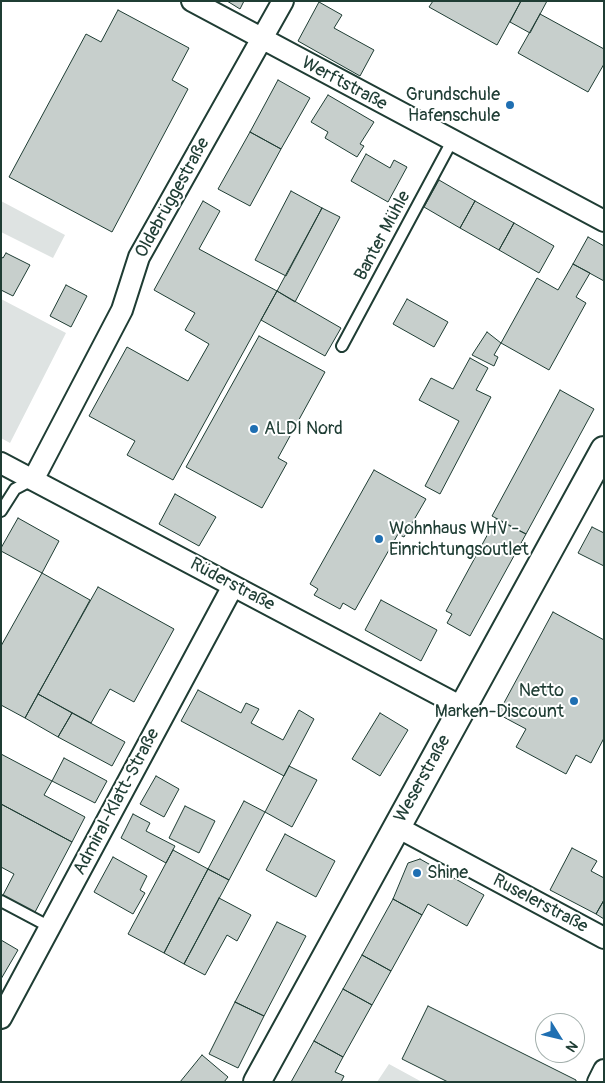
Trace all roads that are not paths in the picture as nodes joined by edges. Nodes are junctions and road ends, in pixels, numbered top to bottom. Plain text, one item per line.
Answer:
1 (192, 1) edge
2 (283, 1) edge
3 (262, 40) junction
4 (452, 141) junction
5 (604, 221) edge
6 (342, 346) dead end
7 (604, 450) edge
8 (1, 463) edge
9 (33, 480) junction
10 (1, 511) edge
11 (233, 586) junction
12 (462, 707) junction
13 (397, 827) junction
14 (1, 901) edge
15 (50, 927) junction
16 (604, 938) edge
17 (1, 1018) edge
18 (604, 1070) edge
19 (257, 1082) edge
20 (598, 1082) edge

1 - 3 street, Werftstraße
2 - 3 street, Oldebrüggestraße
3 - 4 street, Werftstraße
3 - 9 street, Oldebrüggestraße
4 - 5 street, Werftstraße
4 - 6 lane, Banter Mühle
7 - 12 street, Weserstraße
8 - 9 street, Rüderstraße
9 - 10 lane
9 - 11 street, Rüderstraße
11 - 12 street, Rüderstraße
11 - 15 street, Admiral-Klatt-Straße
12 - 13 street, Weserstraße
13 - 16 street, Ruselerstraße
13 - 19 street, Weserstraße
14 - 15 lane
15 - 17 street, Admiral-Klatt-Straße
18 - 20 street

